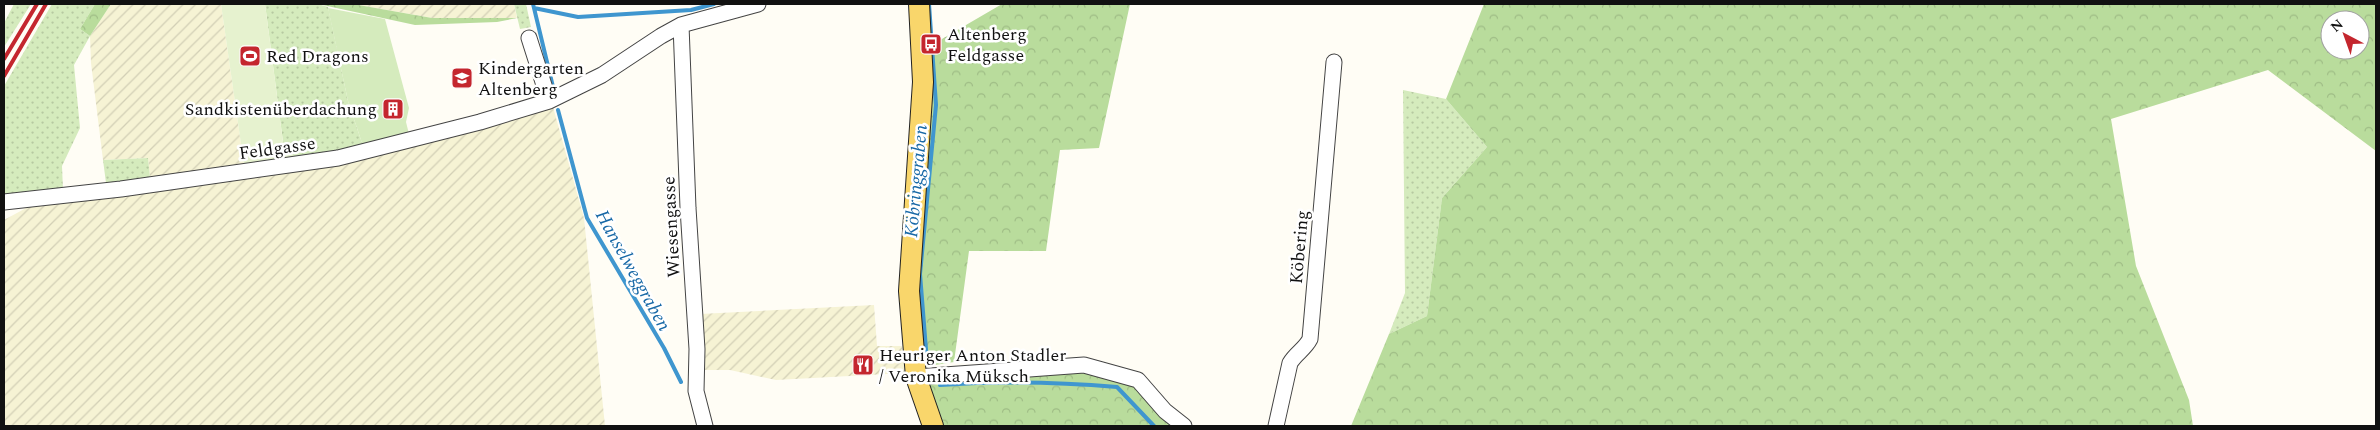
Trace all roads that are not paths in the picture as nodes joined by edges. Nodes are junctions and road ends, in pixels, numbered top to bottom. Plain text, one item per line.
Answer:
1 (758, 4) edge
2 (919, 4) edge
3 (681, 25) junction
4 (529, 38) dead end
5 (1334, 62) dead end
6 (549, 102) junction
7 (4, 202) edge
8 (916, 377) junction
9 (705, 426) edge
10 (933, 426) edge
11 (1184, 426) edge
12 (1276, 426) edge

1 - 3 street, Feldgasse
2 - 8 main road
3 - 6 street, Feldgasse
3 - 9 street, Wiesengasse
4 - 6 street
5 - 12 street, Köbering
6 - 7 street, Feldgasse
8 - 10 main road
8 - 11 street

